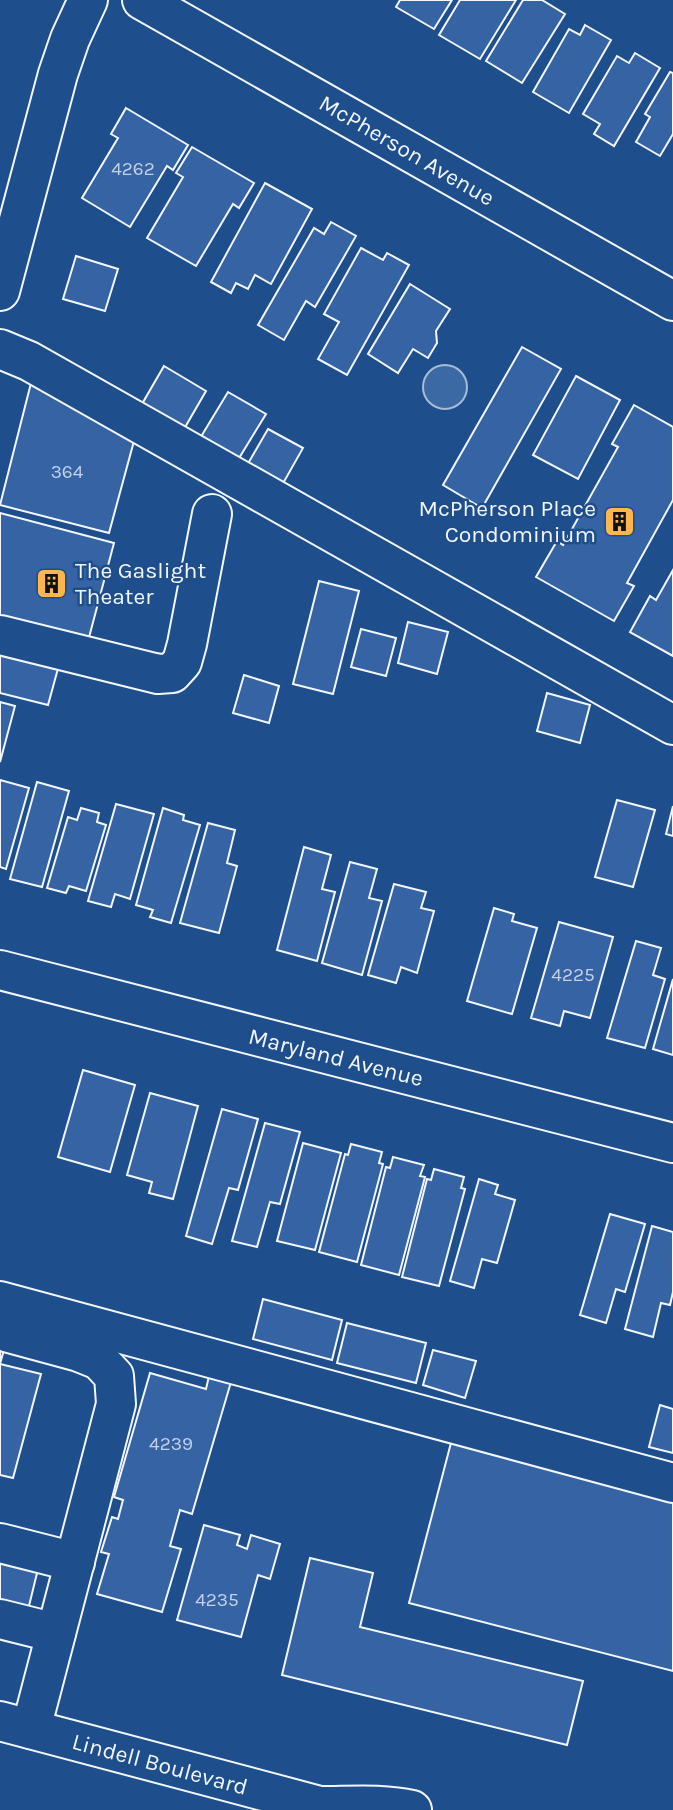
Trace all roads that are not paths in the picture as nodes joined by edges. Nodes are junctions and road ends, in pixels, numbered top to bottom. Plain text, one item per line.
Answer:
1 (88, 0) edge
2 (142, 0) edge
3 (0, 291) edge
4 (673, 301) edge
5 (0, 349) edge
6 (212, 514) dead end
7 (0, 635) edge
8 (673, 725) edge
9 (0, 970) edge
10 (673, 1143) edge
11 (4, 1317) edge
12 (673, 1483) edge
13 (2, 1549) edge
14 (75, 1562) junction
15 (0, 1619) edge
16 (56, 1633) junction
17 (15, 1725) edge
18 (323, 1808) edge
19 (412, 1810) edge

1 - 3 street
2 - 4 street, McPherson Avenue
5 - 8 street
6 - 7 street
9 - 10 street, Maryland Avenue
11 - 12 street
11 - 14 street
13 - 14 street
14 - 16 street
15 - 16 street
16 - 17 street
17 - 18 street, Lindell Boulevard
18 - 19 street, Lindell Boulevard

